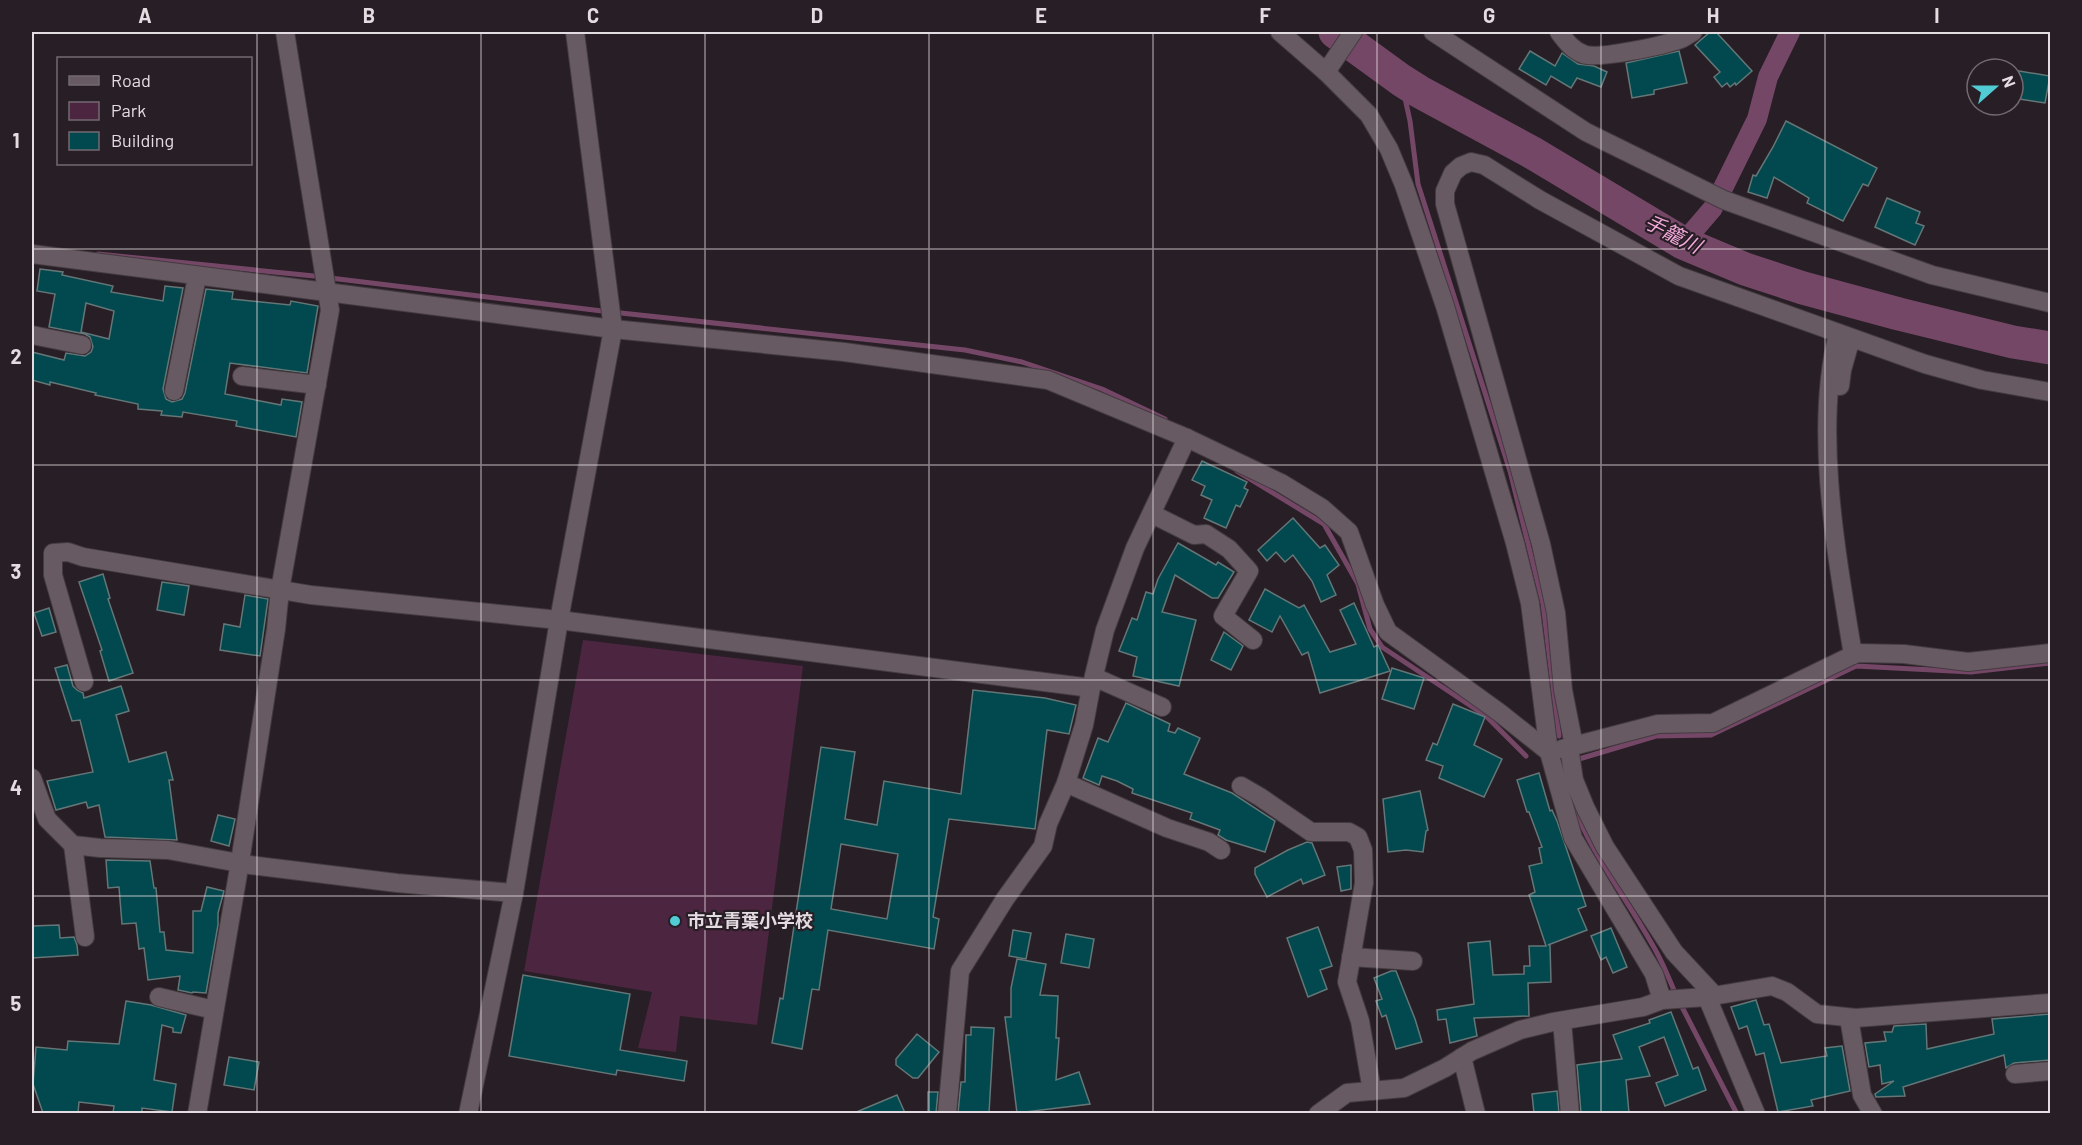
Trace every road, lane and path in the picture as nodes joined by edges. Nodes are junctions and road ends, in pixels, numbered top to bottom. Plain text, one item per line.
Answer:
1 (285, 32) edge
2 (575, 32) edge
3 (1280, 32) edge
4 (1353, 32) edge
5 (1433, 32) edge
6 (1559, 32) edge
7 (1693, 32) edge
8 (1326, 72) junction
9 (32, 254) edge
10 (197, 277) junction
11 (328, 293) junction
12 (2050, 303) edge
13 (613, 330) junction
14 (32, 335) edge
15 (1844, 336) junction
16 (82, 345) dead end
17 (242, 376) dead end
18 (317, 385) junction
19 (174, 391) dead end
20 (2050, 392) edge
21 (1188, 438) junction
22 (1152, 514) junction
23 (280, 590) junction
24 (559, 620) junction
25 (1253, 640) dead end
26 (2050, 653) edge
27 (1859, 654) junction
28 (84, 682) dead end
29 (1093, 682) junction
30 (1162, 707) dead end
31 (1571, 747) junction
32 (1549, 752) junction
33 (32, 778) edge
34 (1066, 783) junction
35 (1241, 786) dead end
36 (73, 845) junction
37 (1221, 850) dead end
38 (240, 862) junction
39 (514, 893) junction
40 (85, 937) dead end
41 (1351, 957) junction
42 (1413, 961) dead end
43 (159, 997) dead end
44 (1707, 997) junction
45 (1664, 1000) junction
46 (2050, 1003) edge
47 (214, 1010) junction
48 (1849, 1017) junction
49 (1562, 1020) junction
50 (1462, 1057) junction
51 (2050, 1071) edge
52 (2015, 1074) dead end
53 (1372, 1091) junction
54 (197, 1113) edge
55 (468, 1113) edge
56 (947, 1113) edge
57 (1318, 1113) edge
58 (1476, 1113) edge
59 (1570, 1113) edge
60 (1756, 1113) edge
61 (1873, 1113) edge

1 - 11 street
2 - 13 street
3 - 8 street
4 - 8 street
5 - 12 street
6 - 7 street
8 - 32 street
9 - 10 street
10 - 11 street
10 - 19 street
11 - 13 street
11 - 18 street
13 - 21 street
13 - 24 street
14 - 16 street
15 - 20 street
15 - 27 street
15 - 31 street
17 - 18 street
18 - 23 street
21 - 22 street
21 - 32 street
22 - 25 street
22 - 29 street
23 - 24 street
23 - 28 street
23 - 38 street
24 - 29 street
24 - 39 street
26 - 27 street
27 - 31 street
29 - 30 street
29 - 34 street
31 - 32 street
31 - 44 street
32 - 45 street
33 - 36 street
34 - 37 street
34 - 56 street
35 - 41 street
36 - 38 street
36 - 40 street
38 - 39 street
38 - 47 street
39 - 55 street
41 - 42 street
41 - 53 street
43 - 47 street
44 - 45 street
44 - 48 street
44 - 60 street
45 - 49 street
46 - 48 street
47 - 54 street
48 - 61 street
49 - 50 street
49 - 59 street
50 - 53 street
50 - 58 street
51 - 52 street
53 - 57 street

